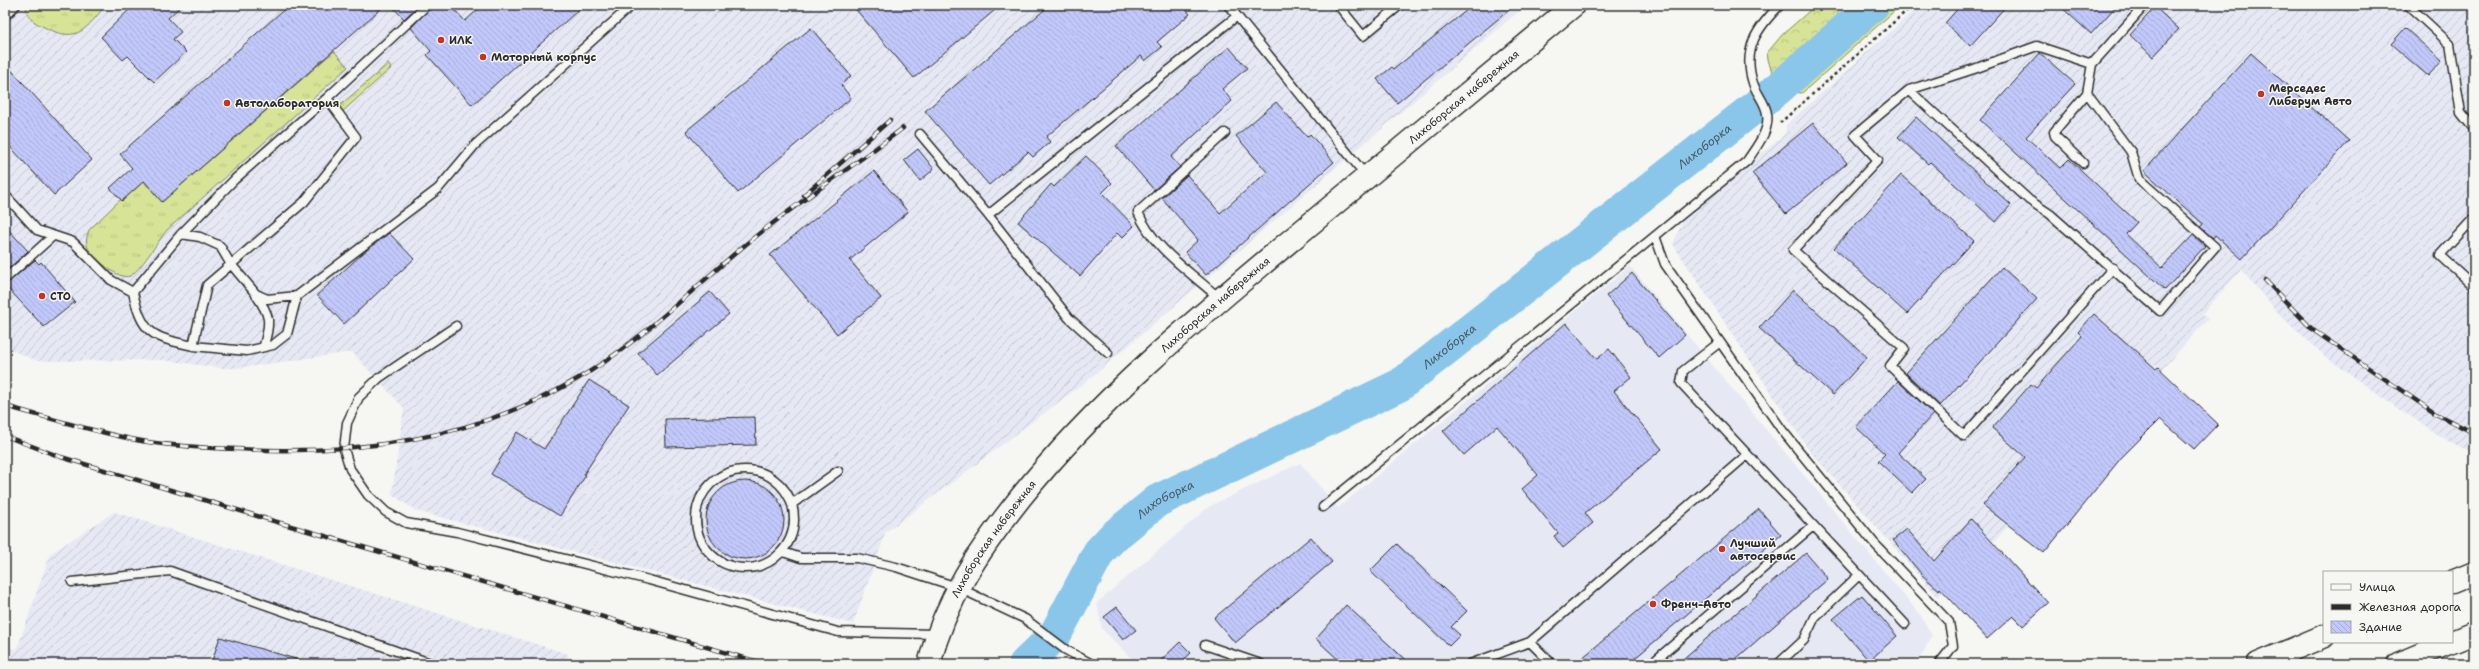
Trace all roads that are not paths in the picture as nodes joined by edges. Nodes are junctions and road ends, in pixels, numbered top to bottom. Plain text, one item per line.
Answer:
1 (16, 5) edge
2 (427, 5) edge
3 (632, 5) edge
4 (1228, 5) edge
5 (1338, 5) edge
6 (1400, 5) edge
7 (1574, 5) edge
8 (1780, 5) edge
9 (2145, 5) edge
10 (2408, 5) edge
11 (5, 16) edge
12 (1237, 16) junction
13 (2092, 64) junction
14 (1910, 90) junction
15 (2087, 93) junction
16 (327, 98) junction
17 (2474, 129) edge
18 (1225, 133) dead end
19 (920, 134) dead end
20 (2083, 163) dead end
21 (1368, 177) junction
22 (5, 195) edge
23 (988, 215) junction
24 (2474, 218) edge
25 (181, 234) junction
26 (53, 236) junction
27 (1655, 236) junction
28 (230, 263) junction
29 (2113, 268) junction
30 (5, 279) edge
31 (2474, 286) edge
32 (133, 292) junction
33 (256, 294) junction
34 (297, 296) junction
35 (1221, 300) junction
36 (456, 326) dead end
37 (1720, 342) junction
38 (264, 345) junction
39 (193, 346) junction
40 (1108, 353) dead end
41 (1747, 455) junction
42 (838, 470) dead end
43 (792, 504) junction
44 (1323, 508) dead end
45 (1813, 526) junction
46 (782, 552) junction
47 (2474, 573) edge
48 (1859, 575) junction
49 (72, 582) dead end
50 (2453, 582) edge
51 (957, 587) junction
52 (1905, 624) dead end
53 (2474, 633) edge
54 (937, 634) junction
55 (2323, 636) edge
56 (1530, 642) junction
57 (2453, 642) edge
58 (2450, 643) edge
59 (1205, 645) dead end
60 (433, 664) edge
61 (929, 664) edge
62 (1092, 664) edge
63 (1261, 664) edge
64 (1470, 664) edge
65 (1552, 664) edge
66 (1651, 664) edge
67 (1778, 664) edge
68 (1939, 664) edge
69 (2258, 664) edge
70 (2398, 664) edge

1 - 11 lane
2 - 16 lane
3 - 34 lane
4 - 12 lane
5 - 6 lane
7 - 21 street, Лихоборская набережная
8 - 27 lane
9 - 13 lane
10 - 17 lane
12 - 21 lane
12 - 23 lane
13 - 14 lane
13 - 15 lane
14 - 29 lane
14 - 29 lane
15 - 20 lane
15 - 29 lane
16 - 25 lane
16 - 28 lane
18 - 35 lane
19 - 23 lane
21 - 35 street, Лихоборская набережная
22 - 26 lane
23 - 40 lane
24 - 31 lane
25 - 28 lane
25 - 32 lane
26 - 30 lane
26 - 32 lane
27 - 37 lane
27 - 44 lane
28 - 33 lane
28 - 39 lane
32 - 39 lane
33 - 34 lane
33 - 38 lane
34 - 38 lane
35 - 51 street, Лихоборская набережная
36 - 54 lane
37 - 41 lane
37 - 68 lane
38 - 39 lane
41 - 45 lane
41 - 56 lane
42 - 43 lane
43 - 46 lane
43 - 46 lane
45 - 48 lane
45 - 66 lane
46 - 51 lane
47 - 50 street
48 - 52 lane
48 - 67 lane
49 - 60 lane
51 - 54 street, Лихоборская набережная
51 - 62 lane
53 - 57 street
54 - 61 street, Лихоборская набережная
55 - 69 street
56 - 64 lane
56 - 65 lane
58 - 70 street
59 - 63 lane

